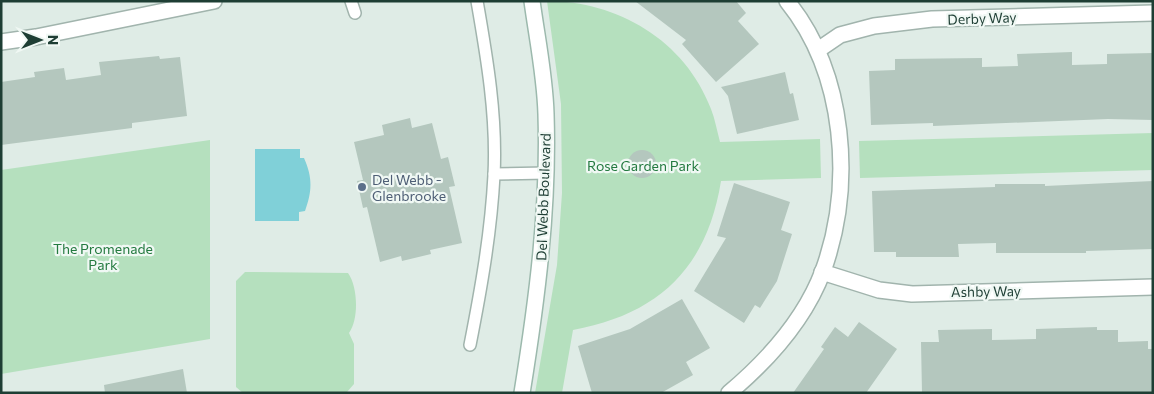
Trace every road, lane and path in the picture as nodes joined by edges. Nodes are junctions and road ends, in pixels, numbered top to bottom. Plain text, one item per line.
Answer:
1 (214, 1) edge
2 (351, 1) edge
3 (477, 1) edge
4 (532, 1) edge
5 (787, 1) edge
6 (355, 13) dead end
7 (1153, 13) edge
8 (1, 42) edge
9 (818, 50) junction
10 (547, 173) junction
11 (494, 174) junction
12 (822, 272) junction
13 (1153, 287) edge
14 (470, 345) dead end
15 (522, 393) edge
16 (729, 393) edge

1 - 8 street
2 - 6 lane
3 - 11 lane
4 - 10 street, Del Webb Boulevard
5 - 9 street
7 - 9 street, Derby Way
9 - 12 street
10 - 11 lane
10 - 15 street, Del Webb Boulevard
11 - 14 lane
12 - 13 street, Ashby Way
12 - 16 street

